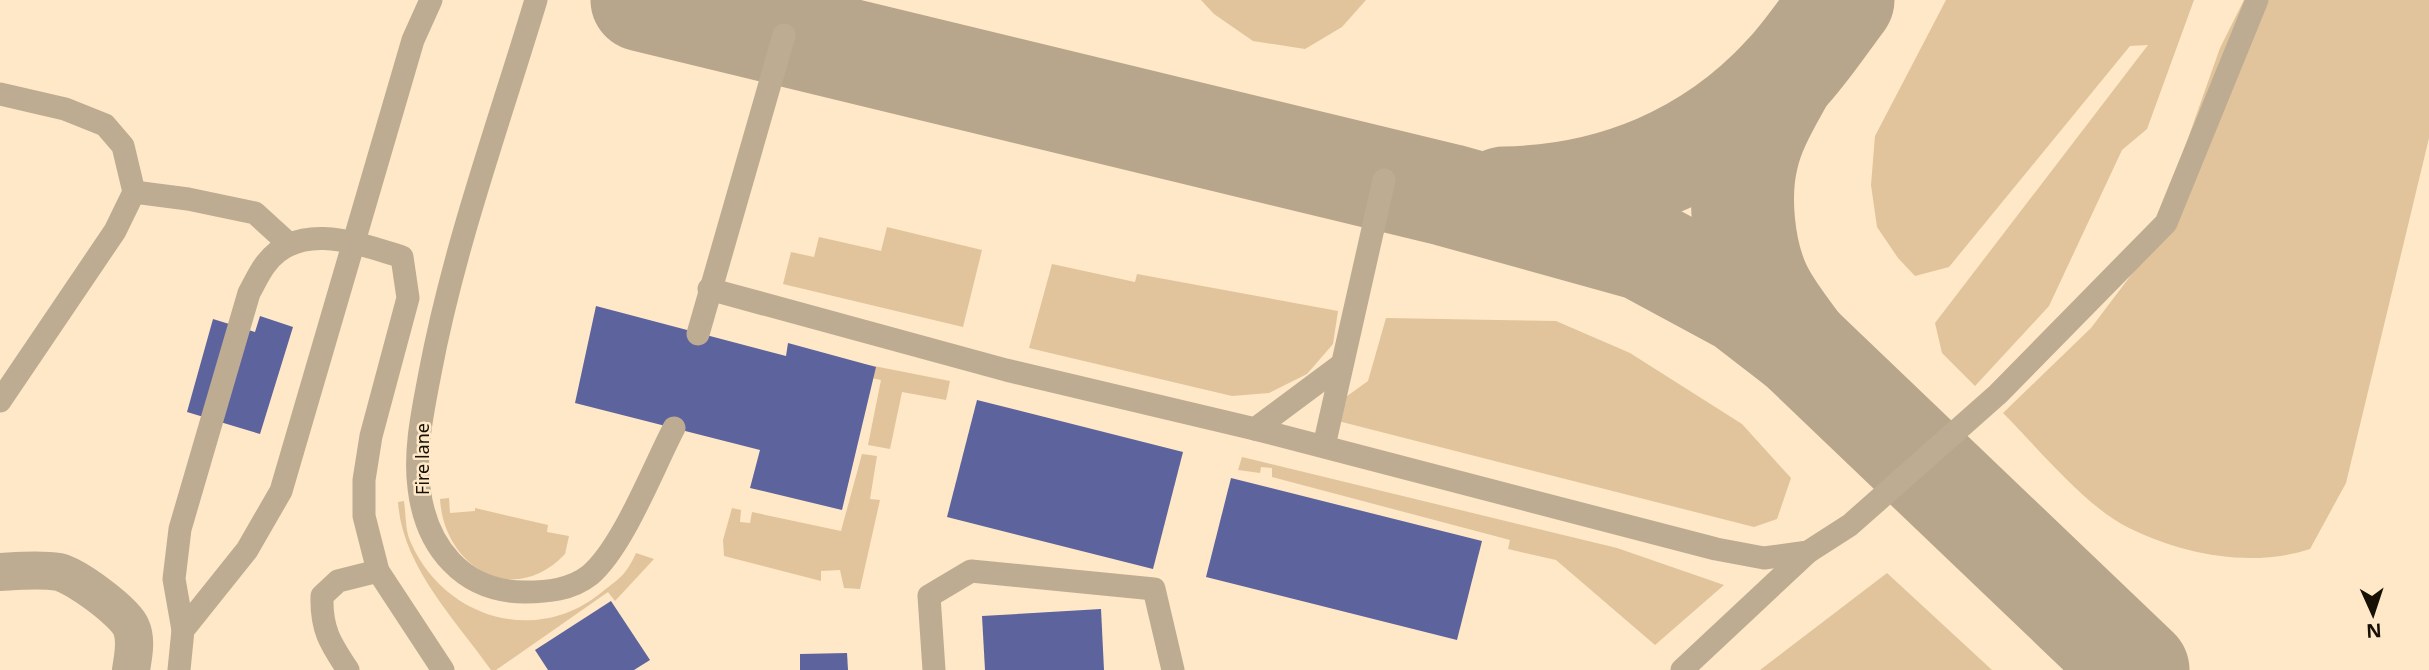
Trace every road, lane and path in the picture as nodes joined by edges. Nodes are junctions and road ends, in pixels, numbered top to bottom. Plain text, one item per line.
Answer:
1 (431, 0) edge
2 (536, 0) edge
3 (2257, 0) edge
4 (784, 35) dead end
5 (0, 94) edge
6 (1384, 180) dead end
7 (134, 192) junction
8 (356, 242) junction
9 (289, 244) junction
10 (709, 289) junction
11 (698, 334) dead end
12 (1341, 365) junction
13 (0, 401) edge
14 (674, 428) dead end
15 (1255, 429) junction
16 (1324, 446) junction
17 (1808, 552) junction
18 (377, 570) junction
19 (0, 572) edge
20 (183, 630) junction
21 (131, 670) edge
22 (179, 670) edge
23 (348, 670) edge
24 (443, 670) edge
25 (934, 670) edge
26 (1173, 670) edge
27 (1682, 670) edge

1 - 8 lane
2 - 14 lane, Fire lane
3 - 17 lane
4 - 10 lane
5 - 7 lane
6 - 12 lane
7 - 9 lane
7 - 13 lane
8 - 9 lane
8 - 18 lane
8 - 20 lane
9 - 20 lane
10 - 11 lane
10 - 15 lane
12 - 15 lane
12 - 16 lane
15 - 16 lane
16 - 17 lane
17 - 27 lane
18 - 23 lane
18 - 24 lane
19 - 21 street
20 - 22 lane
25 - 26 lane

